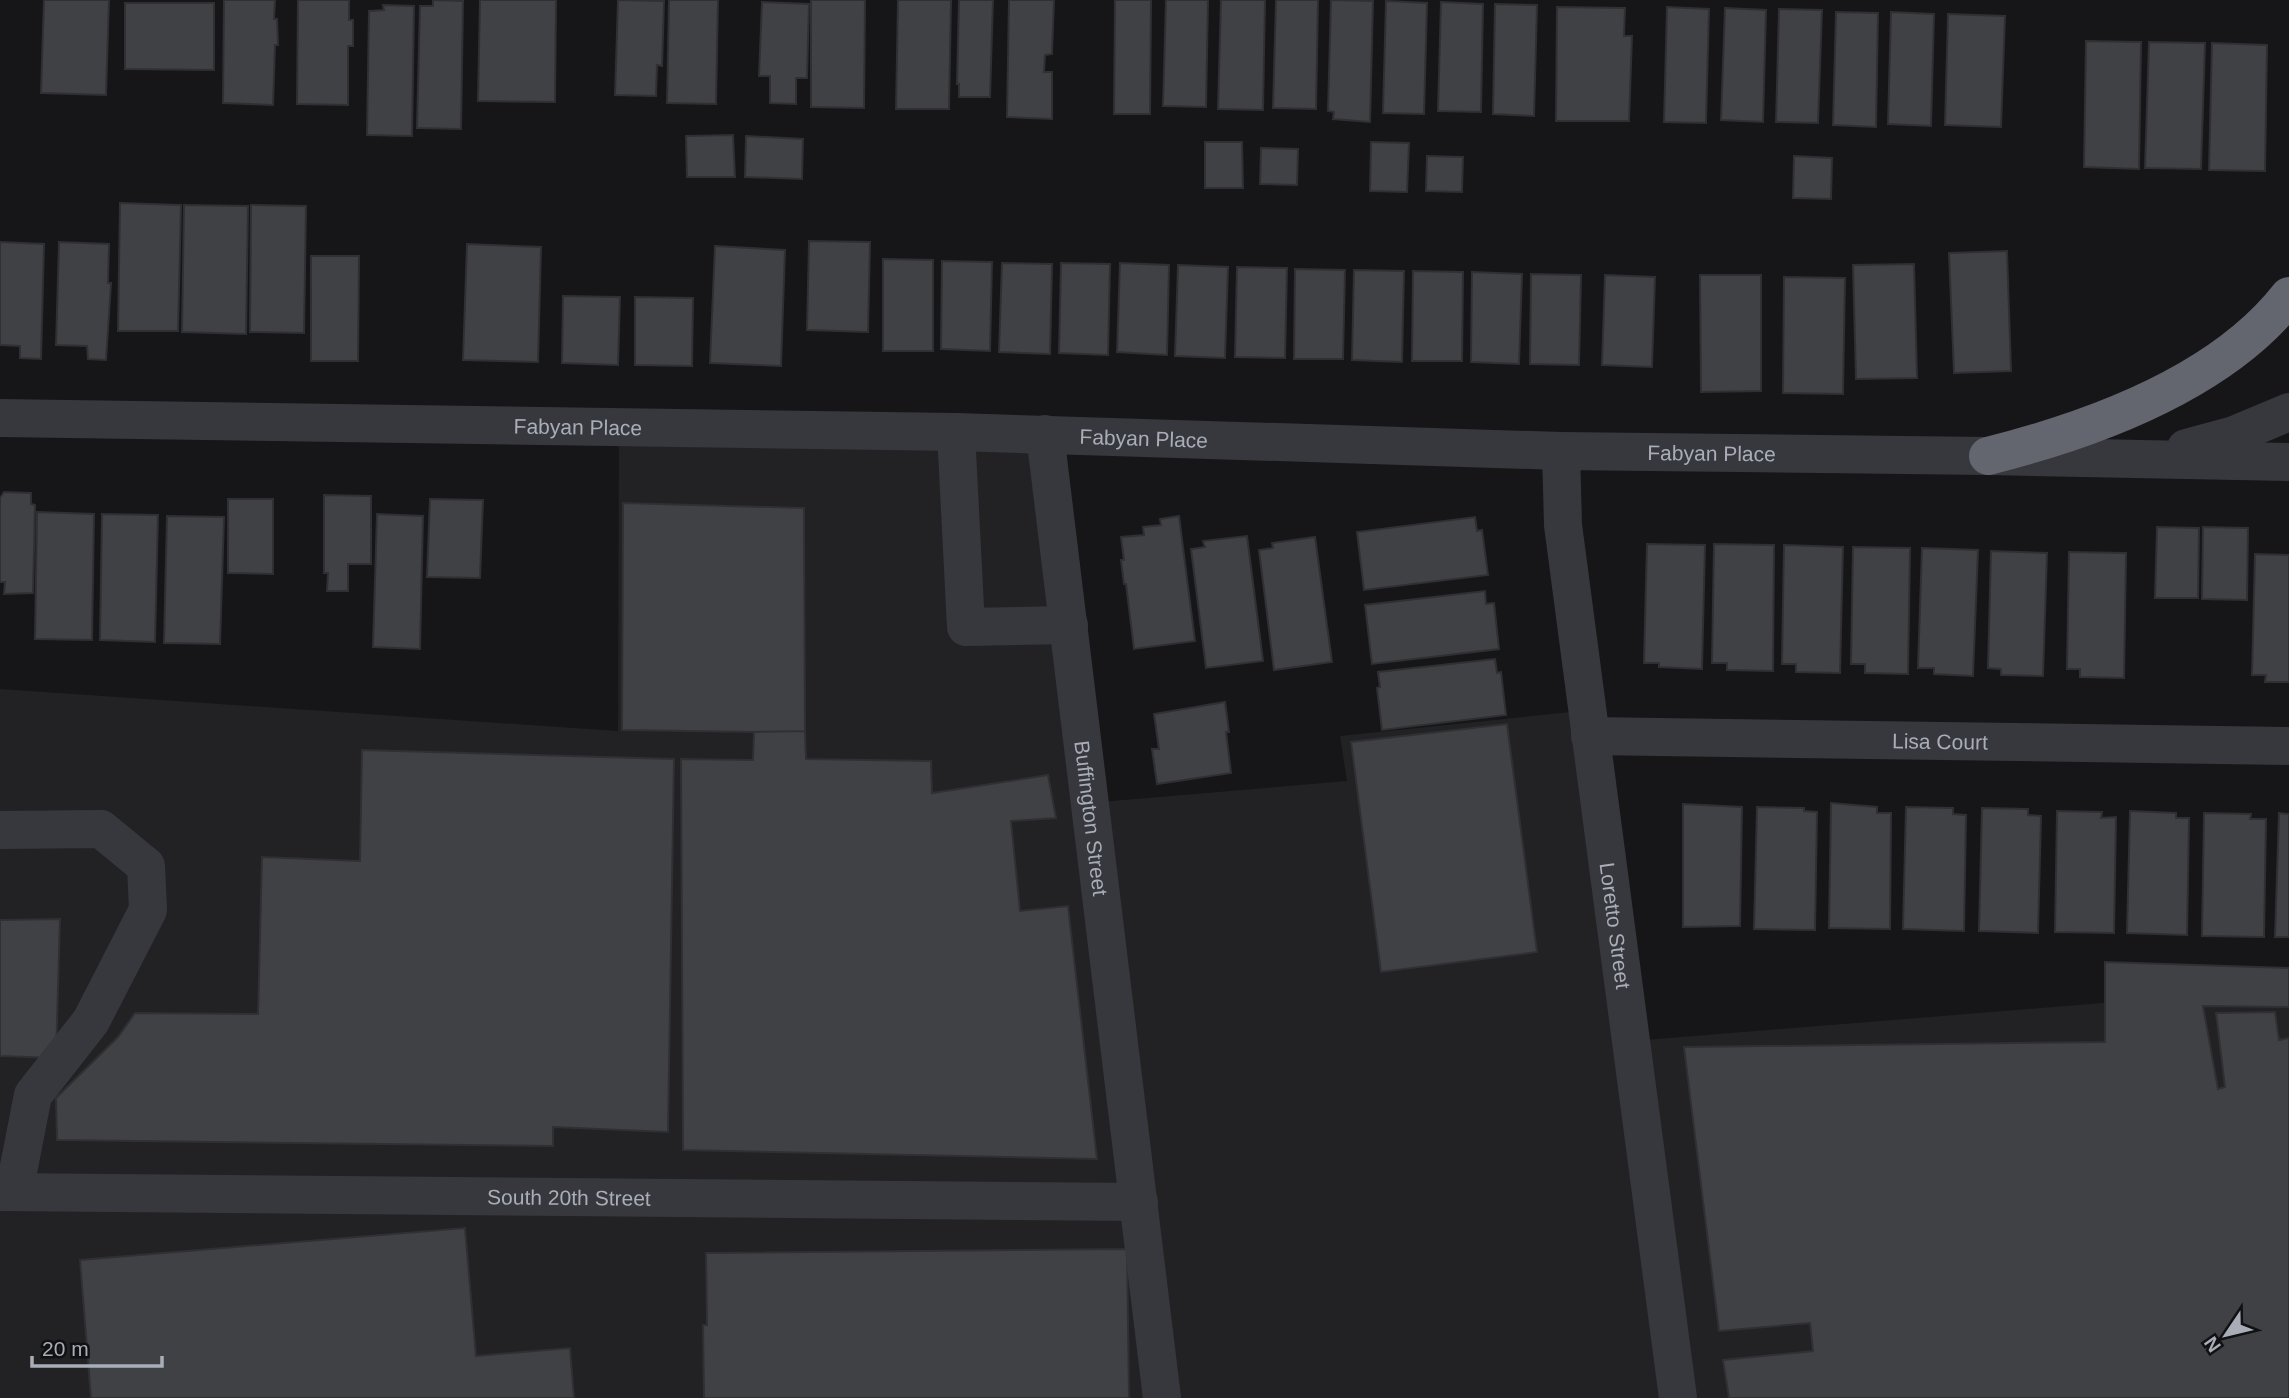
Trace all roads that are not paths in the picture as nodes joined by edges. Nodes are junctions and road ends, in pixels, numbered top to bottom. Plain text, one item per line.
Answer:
1 (2289, 296) edge
2 (2289, 412) edge
3 (0, 418) edge
4 (956, 432) junction
5 (1045, 434) junction
6 (1561, 452) junction
7 (1987, 456) junction
8 (2131, 458) junction
9 (2289, 462) edge
10 (1069, 625) junction
11 (1590, 736) junction
12 (2289, 746) edge
13 (0, 830) edge
14 (7, 1192) edge
15 (1139, 1202) junction
16 (1163, 1398) edge
17 (1678, 1398) edge

1 - 7 highway
2 - 8 street
3 - 4 street, Fabyan Place
4 - 5 street, Fabyan Place
4 - 10 street
5 - 6 street, Fabyan Place
5 - 10 street, Buffington Street
6 - 7 street, Fabyan Place
6 - 11 street, Loretto Street
7 - 8 street, Fabyan Place
8 - 9 street, Fabyan Place
10 - 15 street, Buffington Street
11 - 12 street, Lisa Court
11 - 17 street, Loretto Street
13 - 14 street
14 - 15 street, South 20th Street
15 - 16 street, Buffington Street

